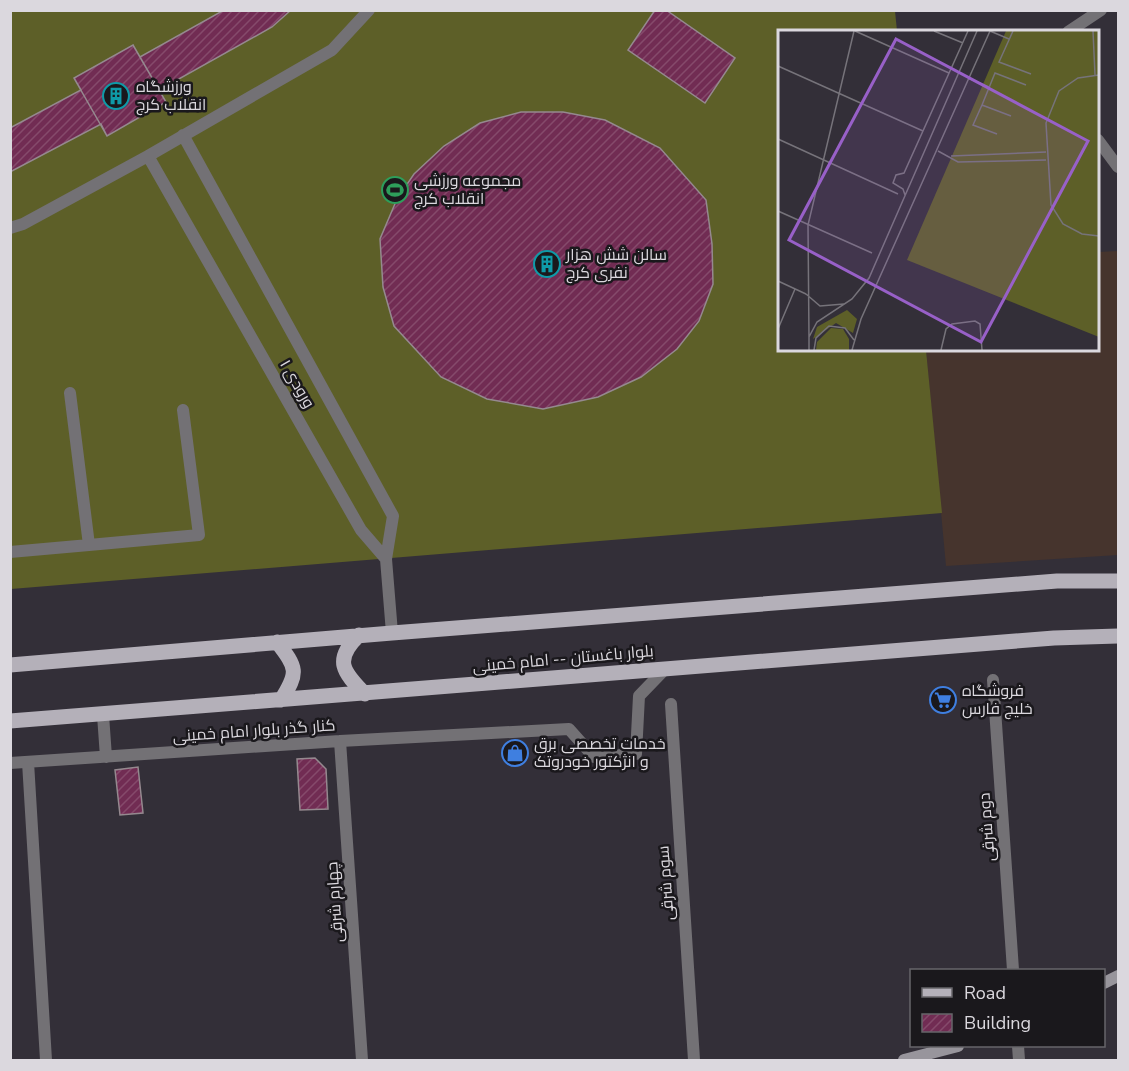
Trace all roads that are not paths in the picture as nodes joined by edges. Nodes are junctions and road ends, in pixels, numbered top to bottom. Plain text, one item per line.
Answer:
1 (369, 10) edge
2 (1101, 10) edge
3 (1071, 30) edge
4 (183, 135) junction
5 (1099, 141) edge
6 (148, 156) junction
7 (1119, 167) edge
8 (10, 228) edge
9 (70, 393) dead end
10 (183, 410) dead end
11 (89, 545) junction
12 (10, 552) edge
13 (386, 559) junction
14 (1119, 581) edge
15 (392, 633) junction
16 (360, 635) junction
17 (1119, 636) edge
18 (277, 642) junction
19 (10, 665) edge
20 (666, 668) junction
21 (993, 681) dead end
22 (365, 694) junction
23 (281, 700) junction
24 (671, 704) dead end
25 (103, 715) junction
26 (10, 721) edge
27 (340, 741) junction
28 (106, 757) junction
29 (28, 762) junction
30 (10, 763) edge
31 (1013, 969) edge
32 (1119, 976) edge
33 (1105, 983) edge
34 (954, 1047) edge
35 (46, 1060) edge
36 (362, 1060) edge
37 (694, 1060) edge
38 (904, 1060) edge

1 - 4 street
2 - 3 street
4 - 6 street
4 - 13 street
5 - 7 street
6 - 8 street
6 - 13 street, ورودی ۱
9 - 11 street
10 - 11 street
11 - 12 street
13 - 15 street
14 - 15 main road
15 - 16 main road
16 - 18 main road
16 - 22 main road
17 - 20 main road, بلوار باغستان -- امام خمینی
18 - 19 main road
18 - 23 main road
20 - 22 main road, بلوار باغستان -- امام خمینی
20 - 27 street, کنار گذر بلوار امام خمینی
21 - 31 street, دوم شرقی
22 - 23 main road, بلوار باغستان -- امام خمینی
23 - 25 main road, بلوار باغستان -- امام خمینی
24 - 37 street, سوم شرقی
25 - 26 main road, بلوار باغستان -- امام خمینی
25 - 28 street
27 - 28 street, کنار گذر بلوار امام خمینی
27 - 36 street, چهارم شرقی
28 - 29 street, کنار گذر بلوار امام خمینی
29 - 30 street, کنار گذر بلوار امام خمینی
29 - 35 street
32 - 33 street
34 - 38 street

